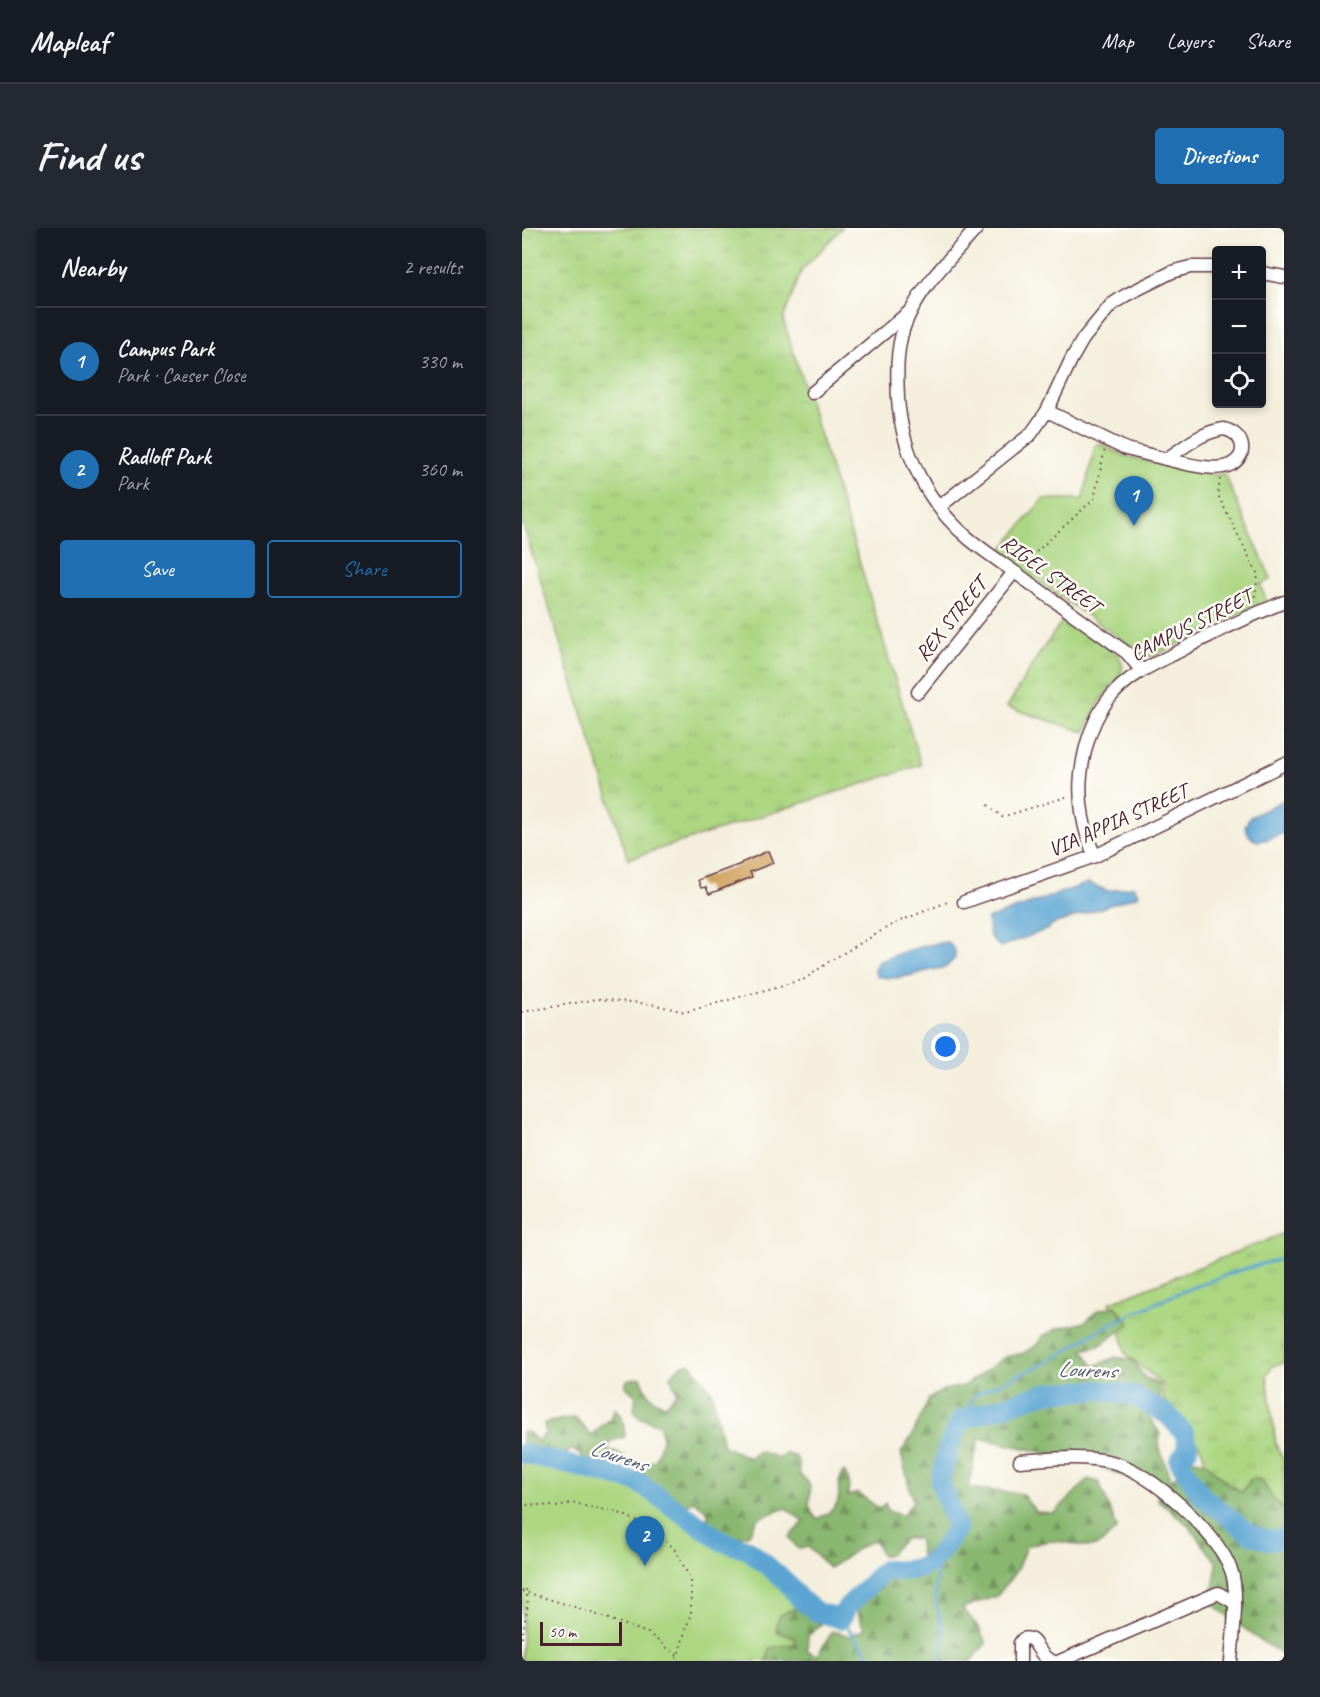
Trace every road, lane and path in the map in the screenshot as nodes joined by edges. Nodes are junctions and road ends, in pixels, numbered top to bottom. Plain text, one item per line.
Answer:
1 (977, 228) edge
2 (1212, 267) edge
3 (1266, 274) edge
4 (1284, 277) edge
5 (912, 310) junction
6 (812, 393) dead end
7 (1047, 411) junction
8 (1107, 441) junction
9 (1166, 459) junction
10 (1220, 467) junction
11 (939, 507) junction
12 (1014, 572) junction
13 (1284, 602) edge
14 (1261, 611) junction
15 (1141, 670) junction
16 (918, 692) dead end
17 (1284, 764) edge
18 (1081, 795) junction
19 (988, 805) dead end
20 (1095, 856) junction
21 (950, 901) dead end
22 (964, 902) dead end
23 (522, 1012) edge
24 (1020, 1461) dead end
25 (522, 1509) edge
26 (522, 1591) edge
27 (526, 1591) junction
28 (1235, 1603) junction
29 (522, 1638) edge
30 (678, 1656) junction
31 (676, 1661) edge
32 (1020, 1661) edge
33 (1052, 1661) edge
34 (1060, 1661) edge
35 (1231, 1661) edge

1 - 5 street
2 - 7 street
3 - 4 street
5 - 6 street
5 - 11 street, RIGEL STREET
7 - 8 street
7 - 11 street
8 - 9 street
8 - 12 path
9 - 10 street
9 - 10 street
10 - 14 path
11 - 12 street, RIGEL STREET
12 - 15 street, RIGEL STREET
12 - 16 street, REX STREET
13 - 14 street, CAMPUS STREET
14 - 15 street, CAMPUS STREET
15 - 18 street, CAMPUS STREET
17 - 20 street, VIA APPIA STREET
18 - 19 path
18 - 20 street, CAMPUS STREET
20 - 22 street, VIA APPIA STREET
21 - 23 path
24 - 28 street
25 - 30 path
26 - 27 path
27 - 29 path
27 - 30 path
28 - 34 street
28 - 35 street
30 - 31 path
32 - 33 street

